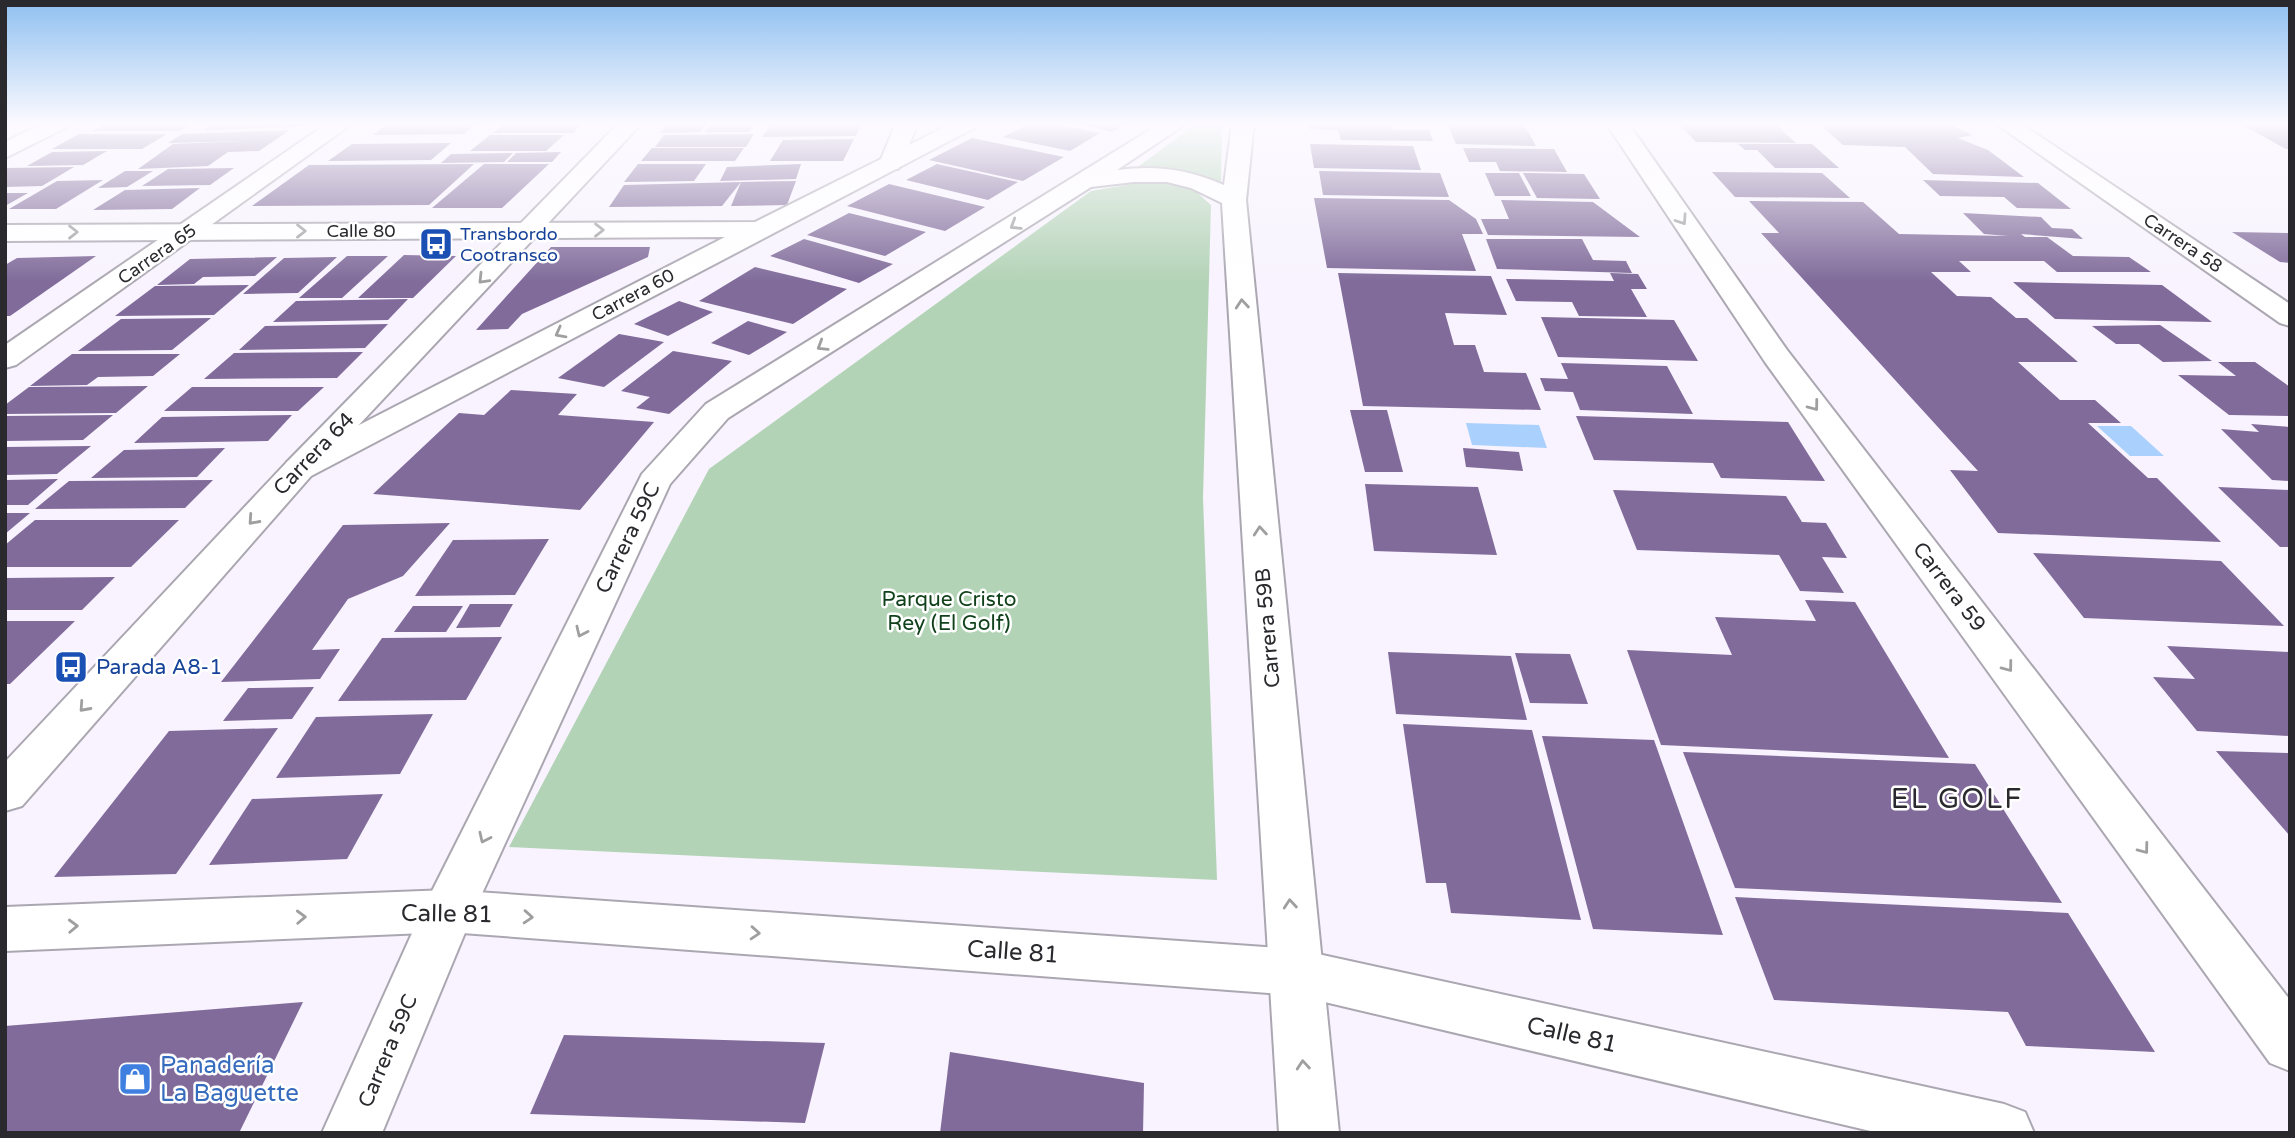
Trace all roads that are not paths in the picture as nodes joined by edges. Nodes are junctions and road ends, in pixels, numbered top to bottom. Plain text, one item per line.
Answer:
1 (267, 176) edge
2 (581, 176) edge
3 (866, 176) edge
4 (1093, 176) edge
5 (1119, 176) edge
6 (1172, 176) edge
7 (1237, 176) edge
8 (1653, 176) edge
9 (2084, 176) edge
10 (1079, 185) junction
11 (1234, 200) junction
12 (760, 229) junction
13 (531, 230) junction
14 (189, 232) junction
15 (5, 233) edge
16 (2290, 317) edge
17 (5, 359) edge
18 (299, 469) junction
19 (5, 793) edge
20 (448, 911) junction
21 (5, 929) edge
22 (1295, 972) junction
23 (2290, 1045) edge
24 (352, 1133) edge
25 (1309, 1133) edge
26 (2004, 1133) edge

1 - 14 street, Carrera 65
2 - 13 street, Carrera 64
3 - 12 street, Carrera 60
4 - 10 street, Carrera 59C
5 - 10 street
6 - 11 street
7 - 11 street, Carrera 59B
8 -> 23 street, Carrera 59
9 - 16 street, Carrera 58
10 -> 20 street, Carrera 59C
22 -> 11 street, Carrera 59B
13 -> 12 street, Calle 80
12 -> 18 street, Carrera 60
14 -> 13 street, Calle 80
13 -> 18 street, Carrera 64
15 -> 14 street, Calle 80
14 - 17 street, Carrera 65
18 -> 19 street, Carrera 64
21 -> 20 street, Calle 81
20 -> 22 street, Calle 81
20 - 24 street, Carrera 59C
25 -> 22 street, Carrera 59B
22 - 26 street, Calle 81

